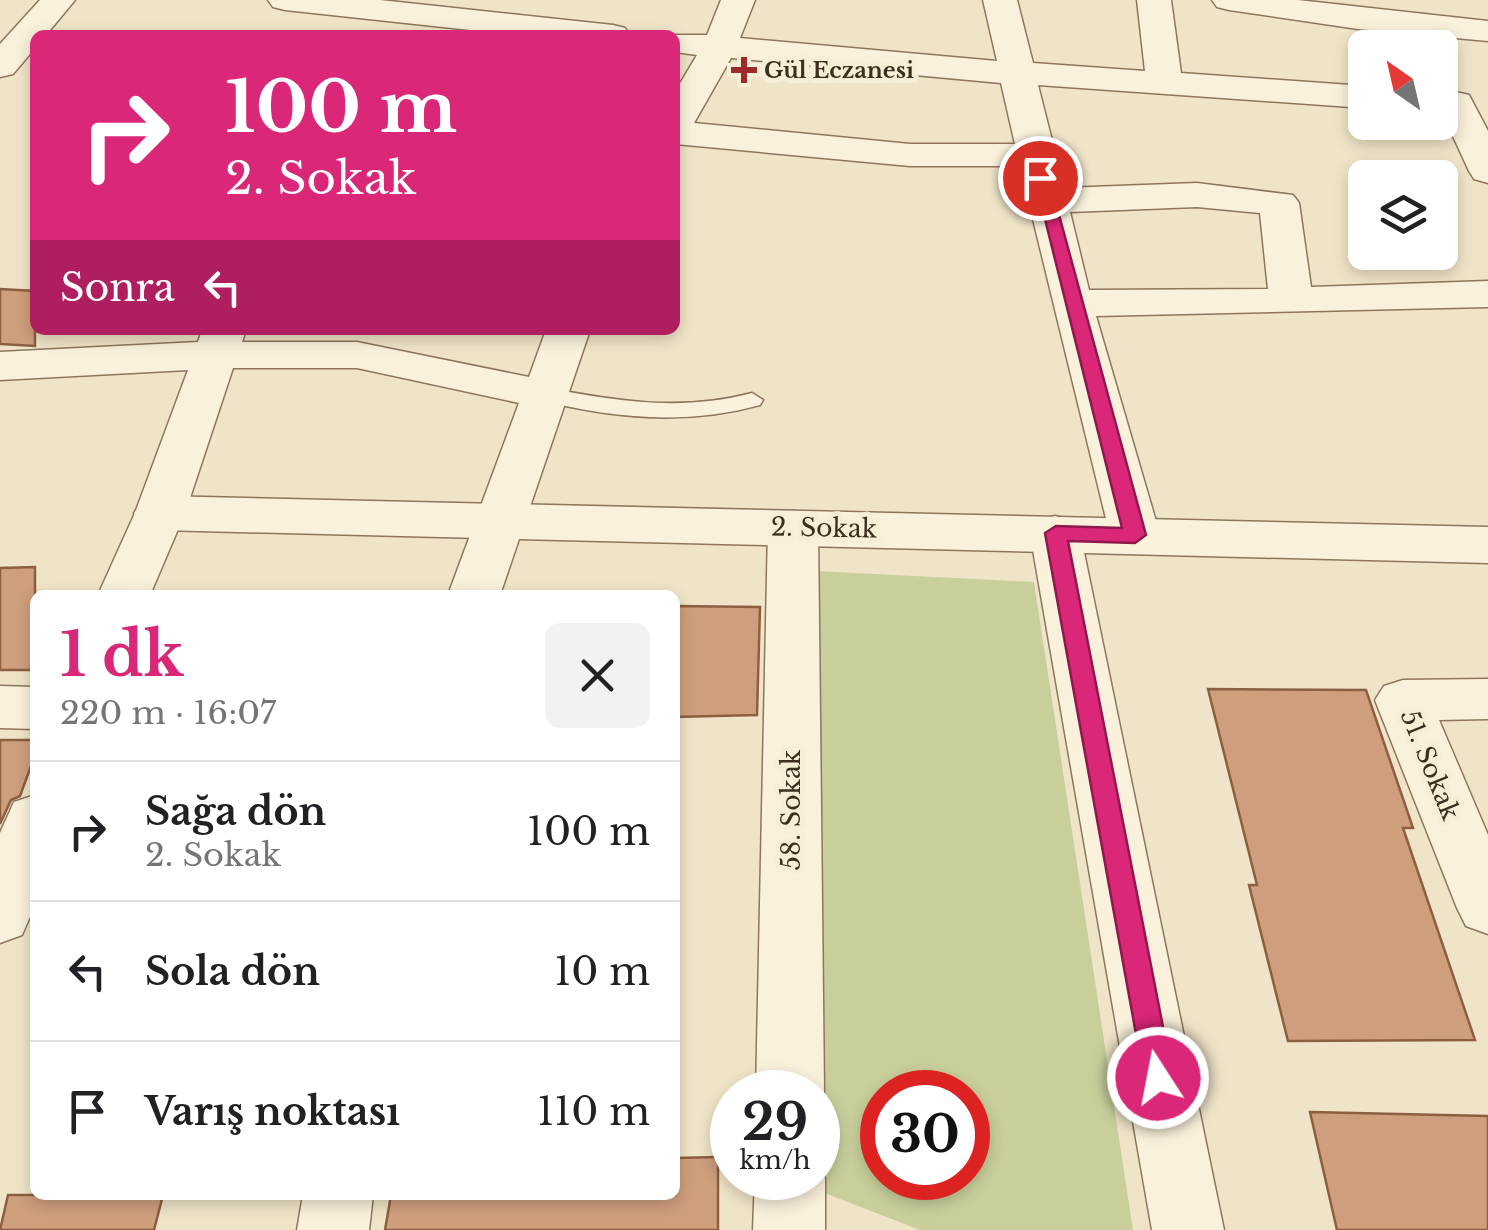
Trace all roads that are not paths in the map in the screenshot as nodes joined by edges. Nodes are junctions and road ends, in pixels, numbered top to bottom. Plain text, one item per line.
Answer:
1 (58, 0) edge
2 (295, 0) edge
3 (738, 0) edge
4 (1000, 0) edge
5 (1154, 0) edge
6 (1229, 0) edge
7 (453, 9) edge
8 (32, 30) edge
9 (526, 30) edge
10 (1488, 30) edge
11 (30, 32) edge
12 (680, 42) edge
13 (720, 46) junction
14 (0, 66) edge
15 (1014, 73) junction
16 (0, 80) edge
17 (30, 83) edge
18 (1164, 83) junction
19 (1348, 95) edge
20 (1461, 103) edge
21 (680, 115) edge
22 (680, 133) edge
23 (1034, 155) junction
24 (1488, 171) edge
25 (1046, 201) junction
26 (1488, 294) edge
27 (1291, 301) junction
28 (1072, 303) junction
29 (566, 335) edge
30 (218, 343) edge
31 (76, 346) edge
32 (0, 366) edge
33 (543, 394) junction
34 (752, 400) dead end
35 (160, 513) junction
36 (502, 521) junction
37 (792, 528) junction
38 (1056, 533) junction
39 (1135, 535) junction
40 (1488, 545) edge
41 (126, 590) edge
42 (476, 590) edge
43 (1488, 700) edge
44 (0, 707) edge
45 (30, 708) edge
46 (30, 832) edge
47 (1488, 908) edge
48 (0, 917) edge
49 (790, 1070) edge
50 (337, 1200) edge
51 (790, 1200) edge
52 (333, 1230) edge
53 (790, 1230) edge
54 (1188, 1230) edge

1 - 8 street
2 - 7 street
3 - 13 street
4 - 15 street
5 - 18 street
6 - 10 street
7 - 9 street
11 - 14 street
12 - 13 street
13 - 15 street
13 - 21 street
15 - 18 street
15 - 23 street
16 - 17 street
18 - 19 street
20 - 24 street
22 - 23 street
23 - 25 street
25 - 27 street
25 - 28 street
26 - 27 street
27 - 28 street
28 - 39 street
29 - 33 street
30 - 31 street
30 - 33 street
30 - 35 street
31 - 32 street
33 - 34 lane
33 - 36 street
35 - 36 street, 2. Sokak
35 - 41 street
36 - 37 street, 2. Sokak
36 - 42 street
37 - 38 street, 2. Sokak
37 - 49 street, 58. Sokak
38 - 39 street, 2. Sokak
38 - 54 street
39 - 40 street, 2. Sokak
43 - 47 street, 51. Sokak
44 - 45 street
46 - 48 street
50 - 52 street
51 - 53 street

